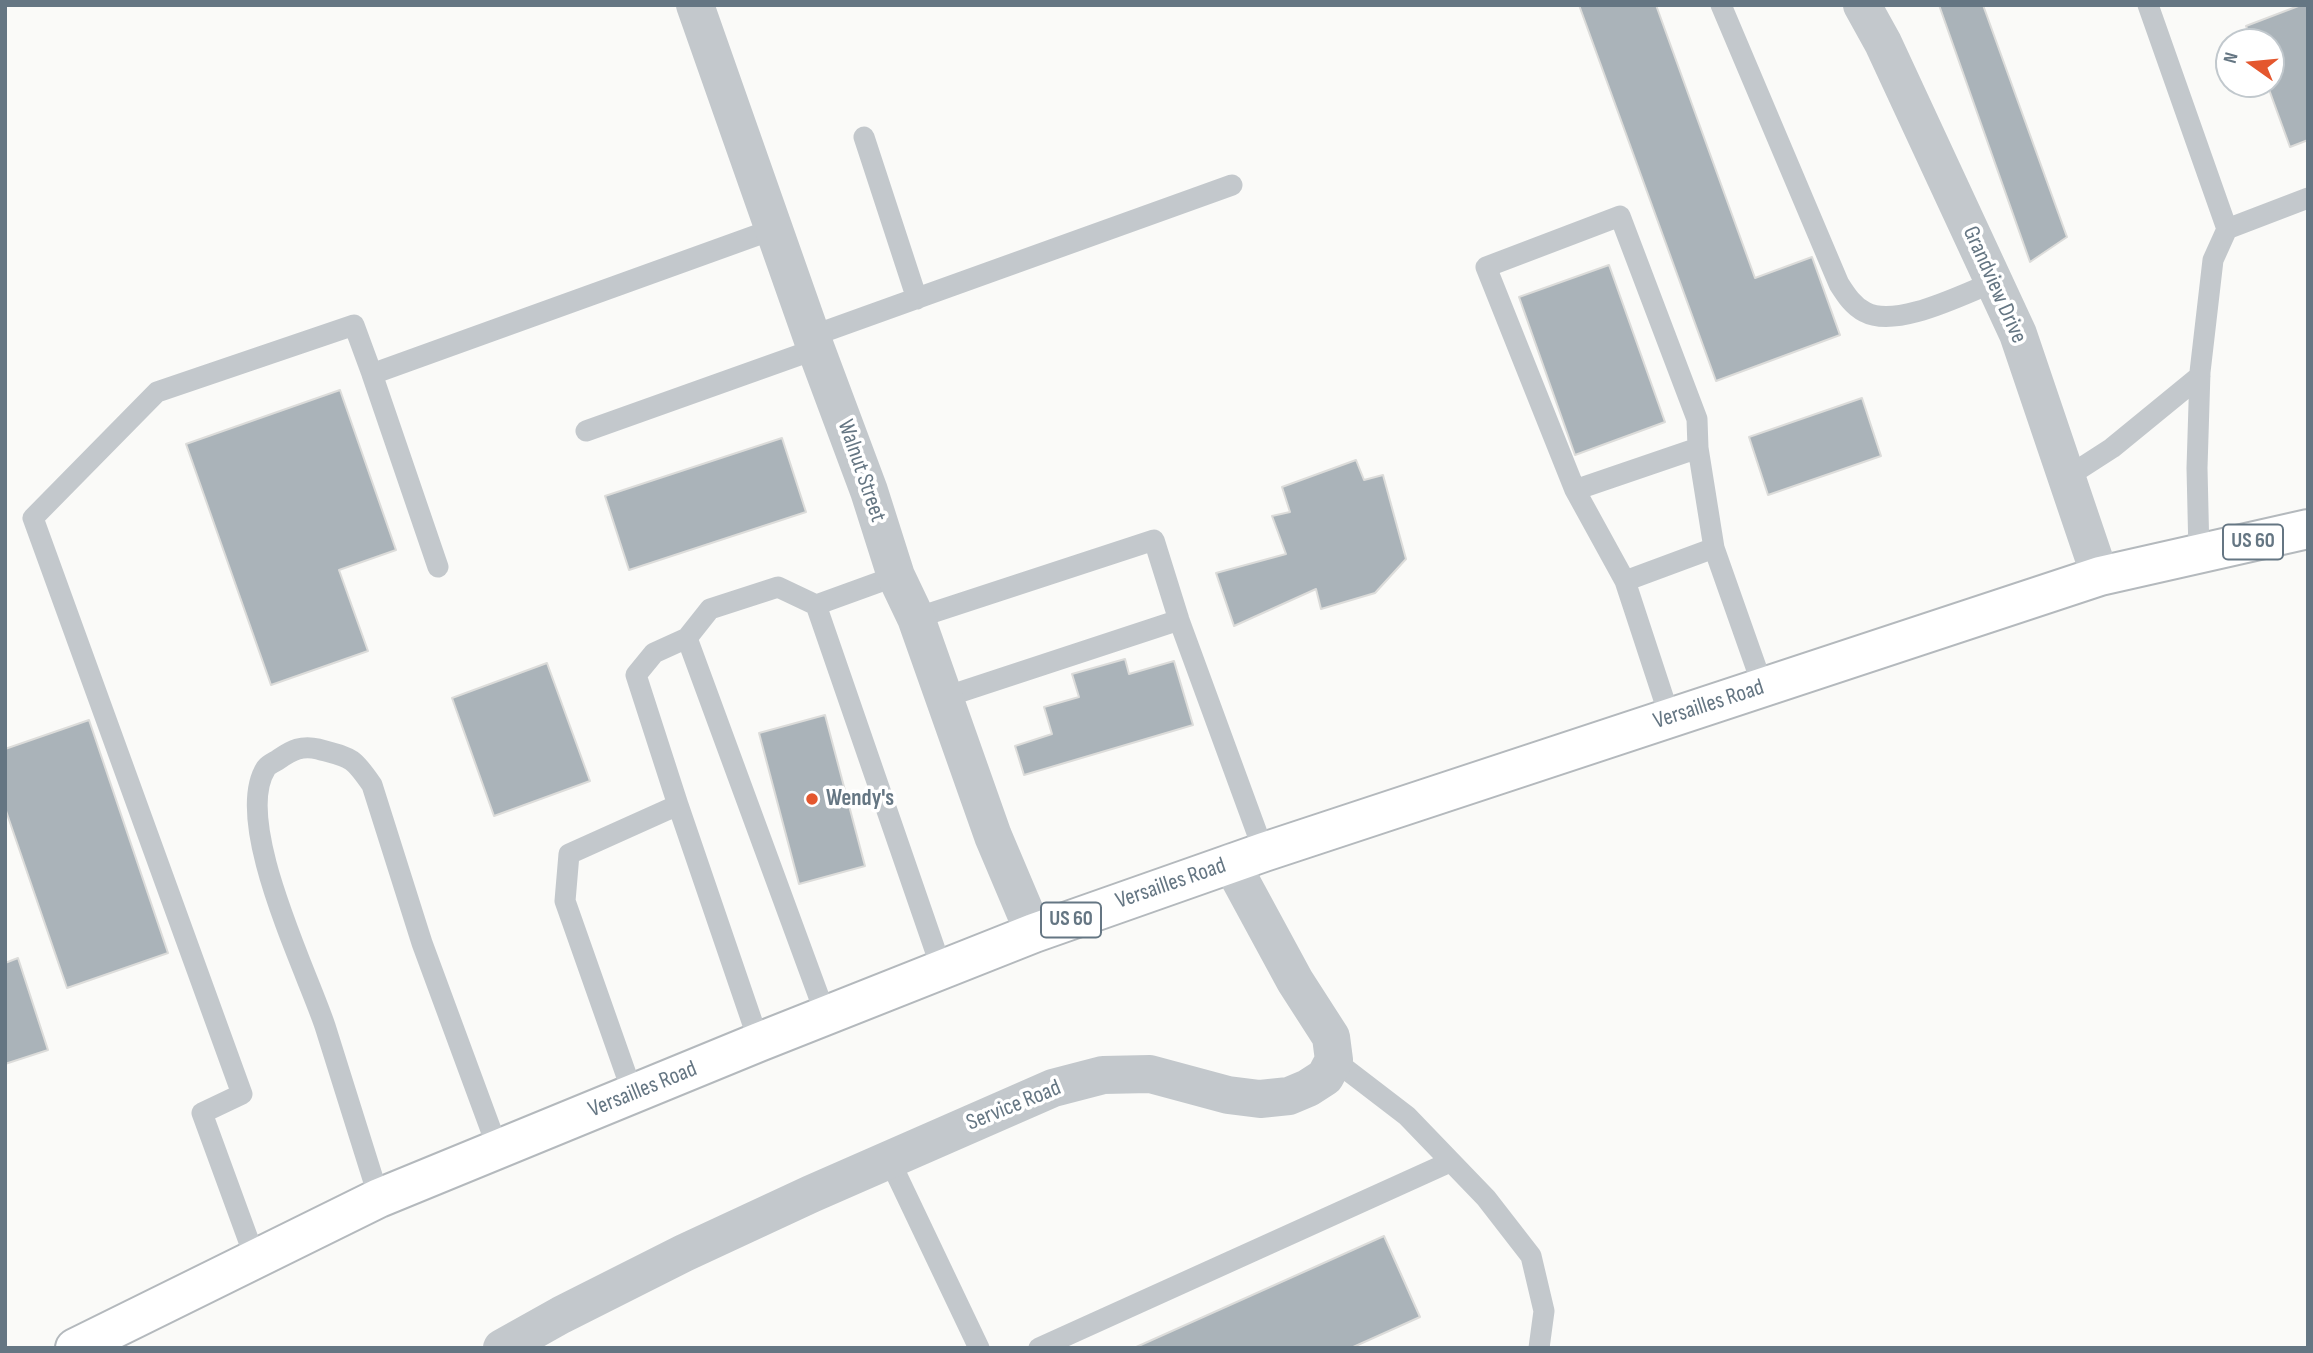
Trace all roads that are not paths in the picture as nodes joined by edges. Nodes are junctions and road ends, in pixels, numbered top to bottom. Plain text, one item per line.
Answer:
1 (695, 5) edge
2 (1721, 5) edge
3 (1862, 5) edge
4 (2148, 5) edge
5 (864, 137) dead end
6 (1232, 185) dead end
7 (2308, 198) edge
8 (774, 229) junction
9 (2227, 229) junction
10 (1994, 282) junction
11 (917, 299) junction
12 (814, 342) junction
13 (372, 374) junction
14 (2200, 376) junction
15 (586, 431) dead end
16 (1698, 448) junction
17 (2067, 478) junction
18 (1575, 490) junction
19 (2308, 529) edge
20 (1714, 548) junction
21 (2199, 554) junction
22 (438, 567) dead end
23 (897, 576) junction
24 (2099, 576) junction
25 (1625, 581) junction
26 (816, 605) junction
27 (916, 618) junction
28 (1179, 620) junction
29 (687, 638) junction
30 (1763, 687) junction
31 (945, 697) junction
32 (1670, 718) junction
33 (678, 805) junction
34 (1248, 858) junction
35 (1034, 933) junction
36 (942, 970) junction
37 (826, 1016) junction
38 (759, 1041) junction
39 (1334, 1060) junction
40 (633, 1094) junction
41 (498, 1149) junction
42 (889, 1159) junction
43 (1450, 1162) junction
44 (379, 1198) junction
45 (255, 1258) junction
46 (75, 1348) edge
47 (502, 1348) edge
48 (979, 1348) edge
49 (1040, 1348) edge
50 (1539, 1348) edge

1 - 8 street, Walnut Street
2 - 10 lane
3 - 10 street, Grandview Drive
4 - 9 lane
5 - 11 lane
6 - 11 lane
7 - 9 lane
8 - 12 street, Walnut Street
8 - 13 lane
9 - 14 lane
10 - 17 street, Grandview Drive
11 - 12 lane
12 - 15 lane
12 - 23 street, Walnut Street
13 - 22 lane
13 - 45 lane
14 - 17 lane
14 - 21 lane
16 - 18 lane
16 - 18 lane
16 - 20 lane
17 - 24 street, Grandview Drive
18 - 25 lane
19 - 21 highway, Versailles Road / US 60
20 - 25 lane
20 - 30 lane
21 - 24 highway, Versailles Road / US 60
23 - 26 lane
23 - 27 street, Walnut Street
24 - 30 highway, Versailles Road / US 60
25 - 32 lane
26 - 29 lane
26 - 36 lane
27 - 28 lane
27 - 31 street, Walnut Street
28 - 31 lane
28 - 34 lane
29 - 33 lane
29 - 37 lane
30 - 32 highway, Versailles Road / US 60
31 - 35 street, Walnut Street
32 - 34 highway, Versailles Road / US 60
33 - 38 lane
33 - 40 lane
34 - 35 highway, Versailles Road / US 60
34 - 39 street
35 - 36 highway, Versailles Road / US 60
36 - 37 highway, Versailles Road / US 60
37 - 38 highway, Versailles Road / US 60
38 - 40 highway, Versailles Road / US 60
39 - 42 street, Service Road
39 - 43 lane
40 - 41 highway, Versailles Road / US 60
41 - 44 highway, Versailles Road / US 60
41 - 44 lane
42 - 47 street, Service Road
42 - 48 lane
43 - 49 lane
43 - 50 lane
44 - 45 highway, Versailles Road / US 60
45 - 46 highway, Versailles Road / US 60

